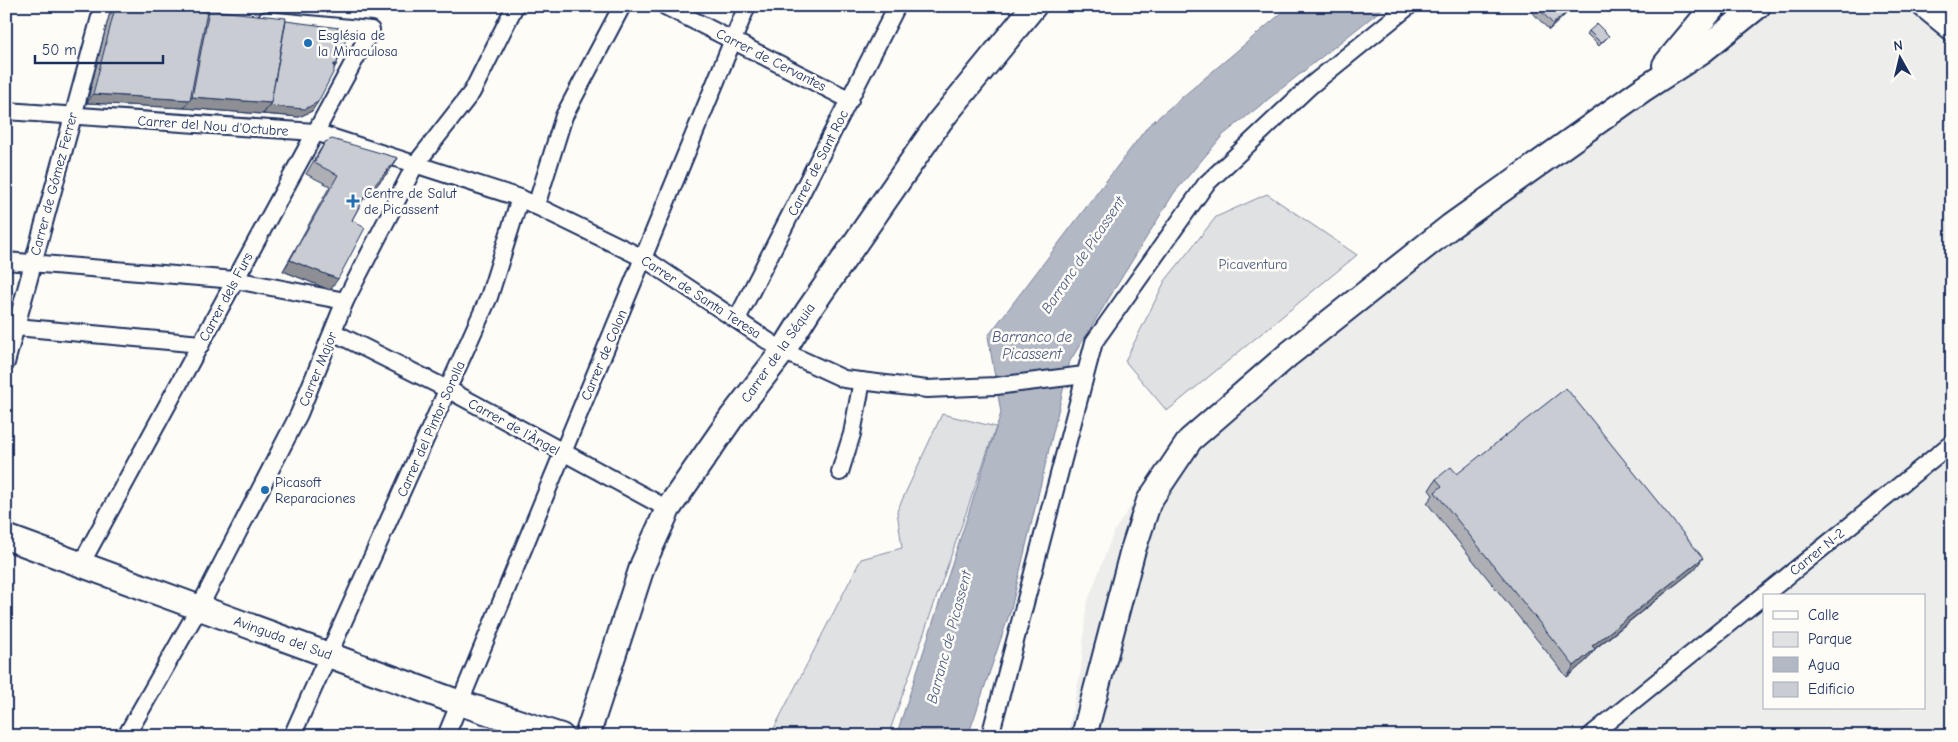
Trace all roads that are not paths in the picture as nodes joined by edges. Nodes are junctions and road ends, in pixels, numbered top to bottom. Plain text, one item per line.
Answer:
1 (103, 6) edge
2 (515, 6) edge
3 (622, 6) edge
4 (665, 6) edge
5 (747, 6) edge
6 (897, 6) edge
7 (1034, 6) edge
8 (1408, 6) edge
9 (1714, 6) edge
10 (1758, 6) edge
11 (1925, 6) edge
12 (183, 10) edge
13 (204, 11) edge
14 (248, 18) edge
15 (1952, 28) edge
16 (734, 40) junction
17 (1642, 90) junction
18 (850, 100) junction
19 (6, 112) edge
20 (72, 117) junction
21 (315, 132) junction
22 (415, 165) junction
23 (520, 198) junction
24 (536, 206) junction
25 (644, 259) junction
26 (6, 262) edge
27 (33, 264) junction
28 (235, 280) junction
29 (345, 301) junction
30 (737, 320) junction
31 (16, 327) junction
32 (333, 332) junction
33 (201, 344) junction
34 (783, 350) junction
35 (6, 363) edge
36 (1084, 375) junction
37 (862, 381) junction
38 (449, 390) junction
39 (1952, 443) edge
40 (562, 454) junction
41 (840, 472) dead end
42 (668, 510) junction
43 (6, 537) edge
44 (81, 564) junction
45 (1765, 594) edge
46 (1763, 596) edge
47 (200, 606) junction
48 (329, 654) junction
49 (460, 703) junction
50 (126, 736) edge
51 (292, 736) edge
52 (446, 736) edge
53 (562, 736) edge
54 (587, 736) edge
55 (990, 736) edge
56 (1084, 736) edge
57 (1590, 736) edge

1 - 20 street, Carrer de Gómez Ferrer
2 - 22 street, Carrer Major
3 - 24 street
4 - 16 street, Carrer de Cervantes
5 - 16 street, Carrer de Colon
6 - 18 street, Carrer de Sant Roc
7 - 34 street, Carrer de la Séquia
8 - 36 street
9 - 17 street
10 - 17 street
11 - 15 street
12 - 13 street
14 - 21 street, Carrer dels Furs
16 - 18 street, Carrer de Cervantes
16 - 25 street, Carrer de Colon
17 - 56 street
18 - 30 street, Carrer de Sant Roc
19 - 20 street, Carrer del Nou d'Octubre
20 - 21 street, Carrer del Nou d'Octubre
20 - 27 street, Carrer de Gómez Ferrer
21 - 22 street, Carrer del Nou d'Octubre
21 - 28 street, Carrer dels Furs
22 - 23 street, Carrer de Santa Teresa
22 - 29 street, Carrer Major
23 - 24 street, Carrer de Santa Teresa
23 - 38 street, Carrer del Pintor Sorolla
24 - 25 street, Carrer de Santa Teresa
25 - 30 street, Carrer de Santa Teresa
25 - 40 street, Carrer de Colon
26 - 27 street
27 - 28 street
27 - 31 street, Carrer de Gómez Ferrer
28 - 29 street
28 - 33 street, Carrer dels Furs
29 - 32 street, Carrer Major
30 - 34 street, Carrer de Santa Teresa
31 - 33 street
31 - 35 street, Carrer de Gómez Ferrer
32 - 38 street, Carrer de l'Àngel
32 - 47 street, Carrer Major
33 - 44 street, Carrer dels Furs
34 - 37 street, Carrer de Santa Teresa
34 - 42 street, Carrer de la Séquia
36 - 37 street, Carrer de Santa Teresa
36 - 55 street
37 - 41 street
38 - 40 street, Carrer de l'Àngel
38 - 48 street, Carrer del Pintor Sorolla
39 - 45 street, Carrer N-2
40 - 42 street, Carrer de l'Àngel
40 - 49 street, Carrer de Colon
42 - 54 street, Carrer de la Séquia
43 - 44 street, Avinguda del Sud
44 - 47 street, Avinguda del Sud
46 - 57 street, Carrer N-2
47 - 48 street, Avinguda del Sud
47 - 50 street, Carrer Major
48 - 49 street, Avinguda del Sud
48 - 51 street, Carrer del Pintor Sorolla
49 - 52 street, Carrer de Colon
49 - 53 street, Avinguda del Sud

